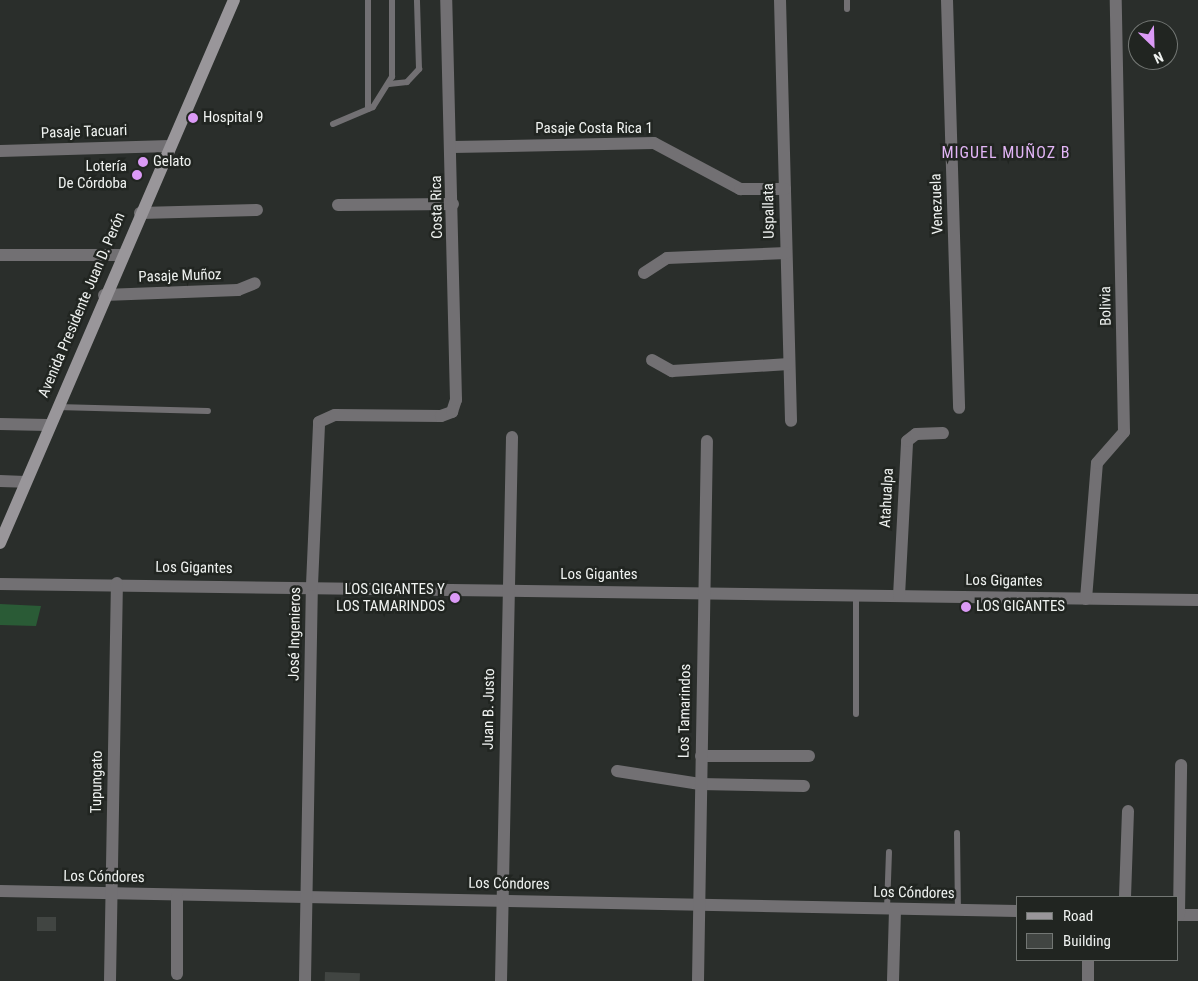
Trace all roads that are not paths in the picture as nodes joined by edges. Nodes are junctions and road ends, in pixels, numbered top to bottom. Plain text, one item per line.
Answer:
1 (234, 0) edge
2 (368, 0) edge
3 (392, 0) edge
4 (418, 0) edge
5 (446, 0) edge
6 (780, 0) edge
7 (847, 0) edge
8 (947, 0) edge
9 (1116, 0) edge
10 (847, 9) dead end
11 (389, 84) junction
12 (368, 109) junction
13 (333, 124) dead end
14 (170, 146) junction
15 (452, 147) junction
16 (0, 151) edge
17 (785, 189) junction
18 (453, 204) junction
19 (338, 206) dead end
20 (257, 210) dead end
21 (140, 213) junction
22 (786, 253) junction
23 (0, 255) edge
24 (122, 255) junction
25 (644, 273) dead end
26 (255, 283) dead end
27 (104, 295) junction
28 (652, 360) dead end
29 (790, 364) junction
30 (56, 407) junction
31 (959, 408) dead end
32 (208, 411) dead end
33 (452, 412) joint
34 (791, 421) dead end
35 (0, 424) edge
36 (48, 426) junction
37 (942, 433) dead end
38 (512, 437) dead end
39 (707, 441) dead end
40 (0, 481) edge
41 (25, 482) junction
42 (1, 536) edge
43 (117, 583) junction
44 (0, 584) edge
45 (312, 585) junction
46 (507, 590) junction
47 (702, 592) junction
48 (856, 595) junction
49 (899, 596) junction
50 (1086, 599) junction
51 (1198, 600) edge
52 (856, 714) dead end
53 (701, 756) junction
54 (809, 756) dead end
55 (1182, 765) dead end
56 (617, 771) dead end
57 (700, 784) junction
58 (804, 786) dead end
59 (1128, 812) dead end
60 (957, 833) dead end
61 (889, 852) dead end
62 (0, 891) edge
63 (112, 894) junction
64 (177, 896) junction
65 (1125, 896) edge
66 (307, 897) junction
67 (503, 900) junction
68 (698, 904) junction
69 (891, 909) junction
70 (958, 910) junction
71 (1016, 911) edge
72 (1178, 915) edge
73 (1198, 915) edge
74 (1088, 961) edge
75 (177, 974) dead end
76 (110, 981) edge
77 (305, 981) edge
78 (501, 981) edge
79 (698, 981) edge
80 (893, 981) edge
81 (1088, 981) edge

1 - 14 main road, Avenida Presidente Juan D. Perón
2 - 12 lane
3 - 11 lane
4 - 11 lane
5 - 15 street, Costa Rica
6 - 17 street, Uspallata
7 - 10 lane
8 - 31 street, Venezuela
9 - 50 street, Bolivia
11 - 12 lane
12 - 13 lane
14 - 16 street, Pasaje Tacuari
14 - 21 main road, Avenida Presidente Juan D. Perón
15 - 17 street, Pasaje Costa Rica 1
15 - 18 street, Costa Rica
17 - 22 street, Uspallata
18 - 19 street
18 - 33 street, Costa Rica
20 - 21 street
21 - 24 main road, Avenida Presidente Juan D. Perón
22 - 25 street
22 - 29 street, Uspallata
23 - 24 street
24 - 27 main road, Avenida Presidente Juan D. Perón
26 - 27 street, Pasaje Muñoz
27 - 30 main road, Avenida Presidente Juan D. Perón
28 - 29 street
29 - 34 street, Uspallata
30 - 32 lane
30 - 36 main road, Avenida Presidente Juan D. Perón
33 - 45 street, José Ingenieros
35 - 36 street
36 - 41 main road, Avenida Presidente Juan D. Perón
37 - 49 street, Atahualpa
38 - 46 street, Juan B. Justo
39 - 47 street, Los Tamarindos
40 - 41 street
41 - 42 main road, Avenida Presidente Juan D. Perón
43 - 44 street, Los Gigantes
43 - 45 street, Los Gigantes
43 - 63 street, Tupungato
45 - 46 street, Los Gigantes
45 - 66 street, José Ingenieros
46 - 47 street, Los Gigantes
46 - 67 street, Juan B. Justo
47 - 48 street, Los Gigantes
47 - 53 street, Los Tamarindos
48 - 49 street, Los Gigantes
48 - 52 lane
49 - 50 street, Los Gigantes
50 - 51 street, Los Gigantes
53 - 54 street
53 - 57 street, Los Tamarindos
55 - 72 street
56 - 57 street
57 - 58 street
57 - 68 street, Los Tamarindos
59 - 65 street
60 - 70 lane
61 - 69 lane
62 - 63 street, Los Cóndores
63 - 64 street, Los Cóndores
63 - 76 street, Tupungato
64 - 66 street, Los Cóndores
64 - 75 street
66 - 67 street, Los Cóndores
66 - 77 street, José Ingenieros
67 - 68 street, Los Cóndores
67 - 78 street, Juan B. Justo
68 - 69 street, Los Cóndores
68 - 79 street, Los Tamarindos
69 - 70 street, Los Cóndores
69 - 80 street
70 - 71 street, Los Cóndores
72 - 73 street
74 - 81 street

